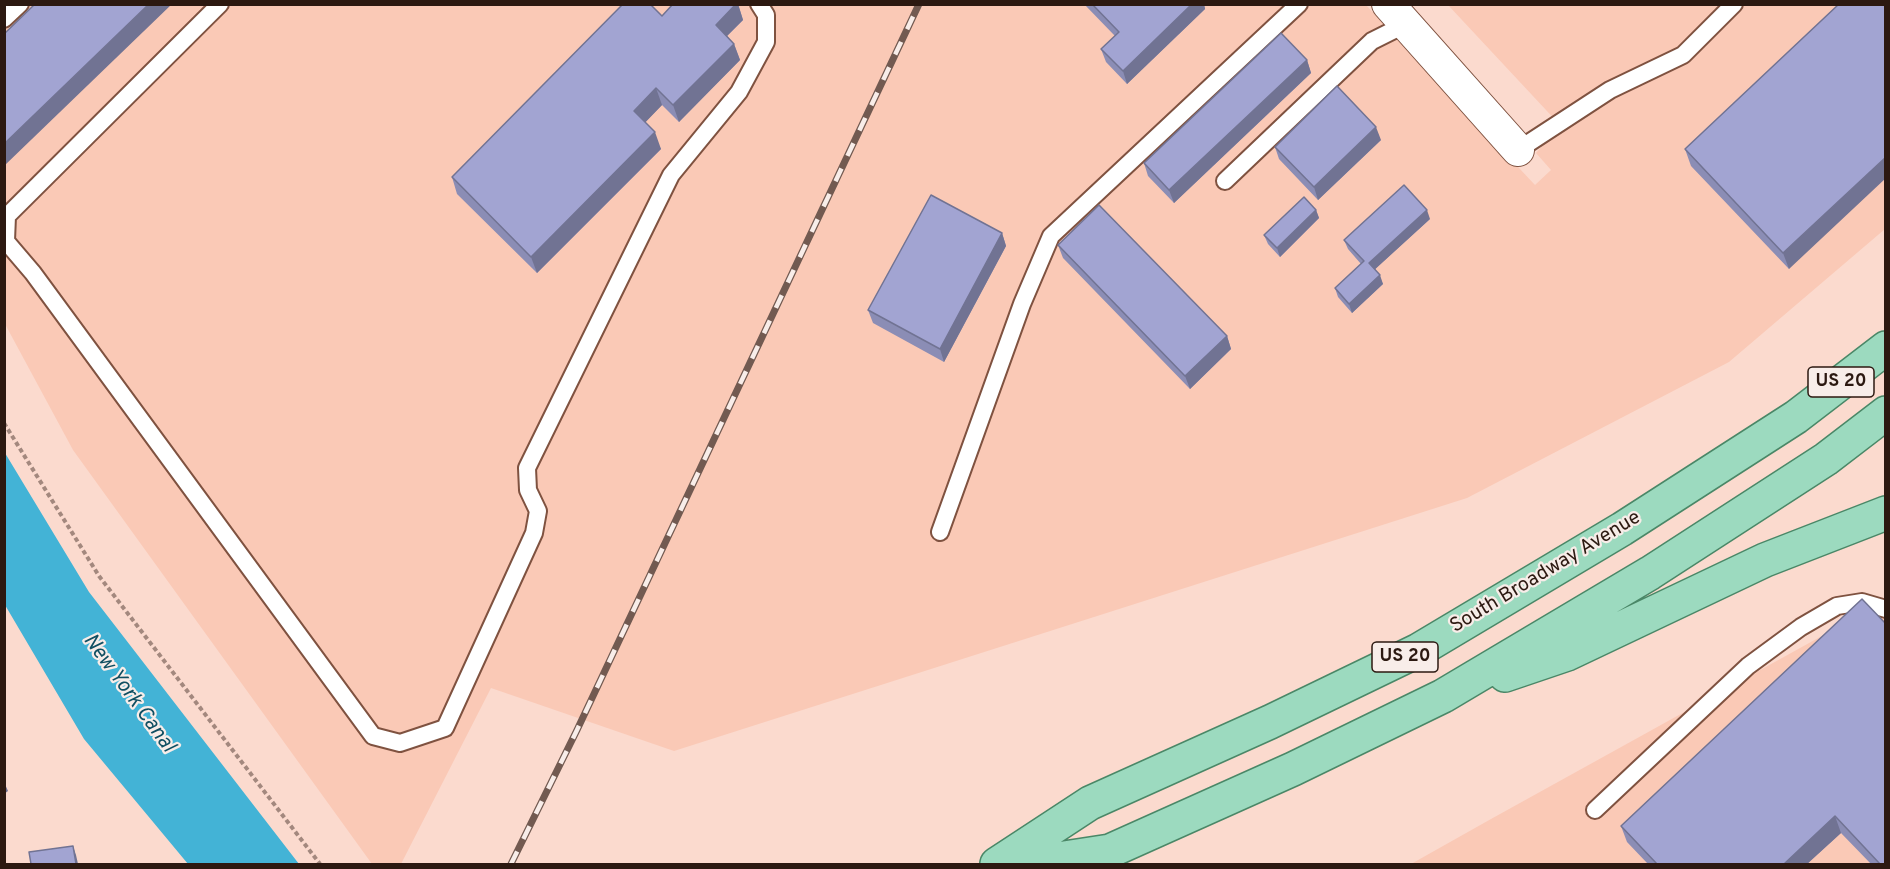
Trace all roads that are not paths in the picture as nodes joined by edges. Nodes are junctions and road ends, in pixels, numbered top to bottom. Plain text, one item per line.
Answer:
1 (20, 4) edge
2 (220, 4) edge
3 (759, 4) edge
4 (1299, 4) edge
5 (1734, 4) edge
6 (1406, 11) edge
7 (4, 19) edge
8 (1518, 150) joint
9 (1225, 181) dead end
10 (5, 240) edge
11 (1886, 325) edge
12 (1886, 348) edge
13 (1886, 413) edge
14 (1796, 417) junction
15 (1886, 513) edge
16 (940, 532) dead end
17 (1886, 609) edge
18 (1443, 696) junction
19 (1595, 810) dead end
20 (996, 864) edge
21 (1025, 864) edge

1 - 7 lane
2 - 10 lane
3 - 10 lane
4 - 16 lane
5 - 8 lane
6 - 8 street
6 - 9 lane
11 - 14 main road
12 - 14 main road, South Broadway Avenue / US 20
13 - 18 main road, US 20
14 - 20 main road, South Broadway Avenue / US 20
15 - 18 main road
17 - 19 lane
18 - 21 main road, US 20

